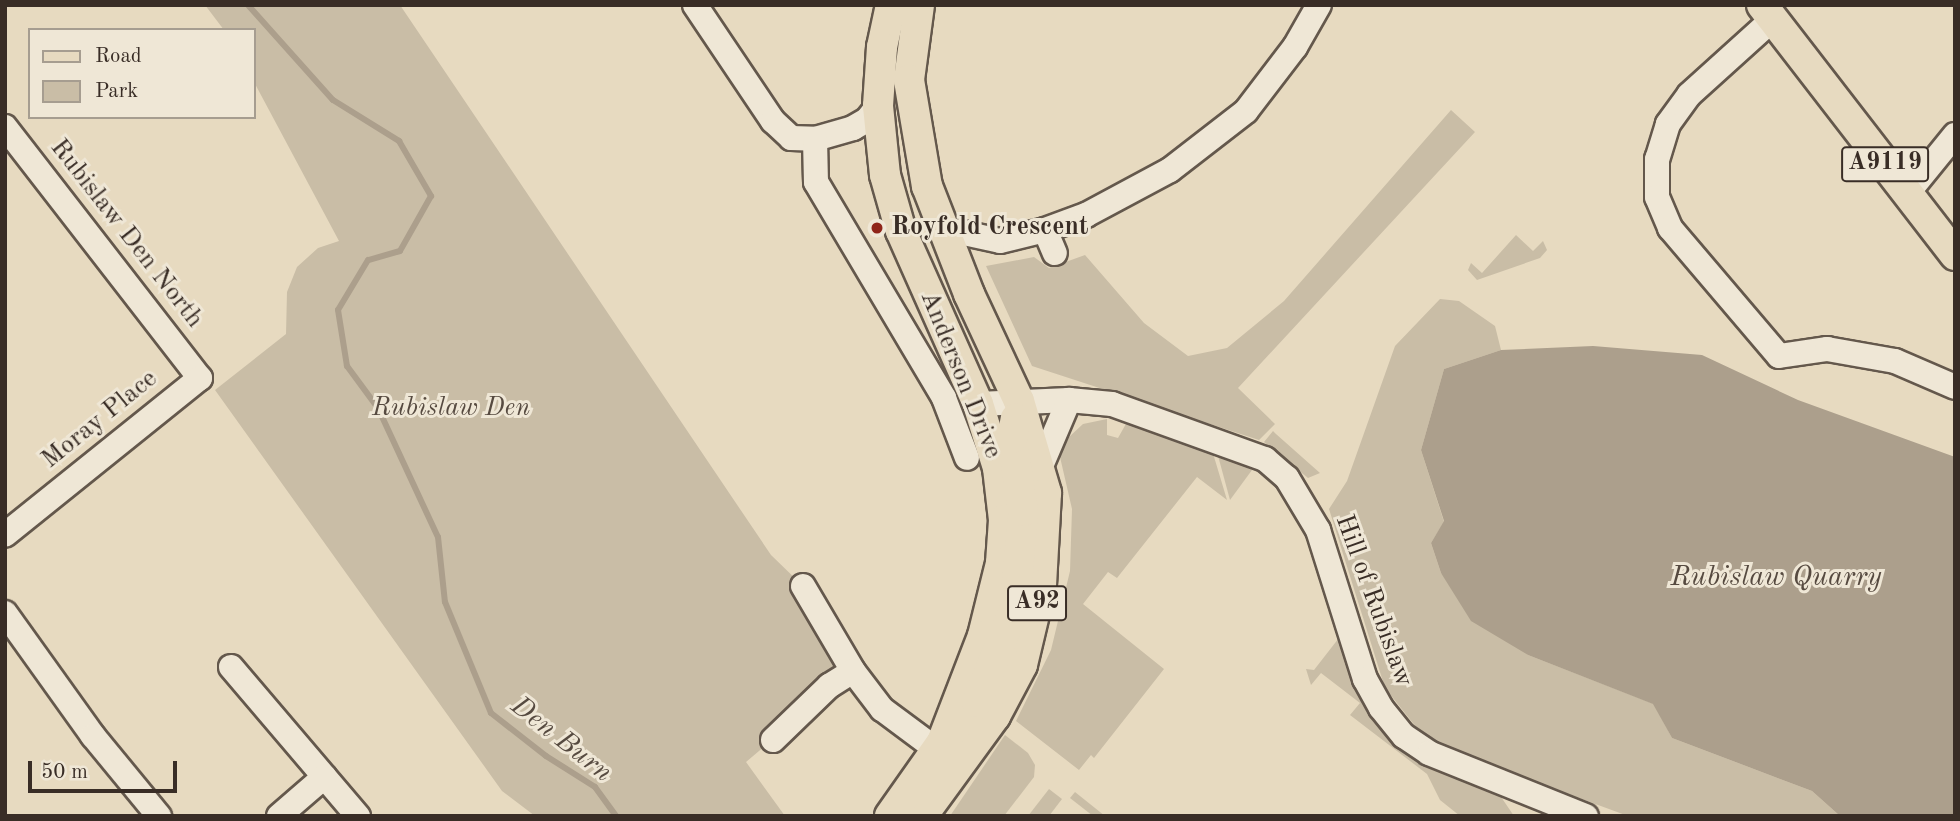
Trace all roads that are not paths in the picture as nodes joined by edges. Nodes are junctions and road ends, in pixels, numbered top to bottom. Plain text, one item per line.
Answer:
1 (695, 5) edge
2 (891, 5) edge
3 (919, 5) edge
4 (1319, 5) edge
5 (1768, 12) edge
6 (878, 106) junction
7 (5, 127) edge
8 (1955, 135) edge
9 (815, 139) junction
10 (1908, 194) junction
11 (941, 228) junction
12 (1955, 255) edge
13 (200, 378) joint
14 (1955, 387) edge
15 (1069, 400) junction
16 (1019, 401) junction
17 (978, 404) junction
18 (967, 457) dead end
19 (1041, 466) junction
20 (5, 535) edge
21 (803, 586) dead end
22 (5, 613) edge
23 (232, 667) dead end
24 (853, 671) junction
25 (773, 740) dead end
26 (939, 746) junction
27 (324, 777) junction
28 (159, 816) edge
29 (279, 816) edge
30 (358, 816) edge
31 (890, 816) edge
32 (922, 816) edge
33 (1586, 816) edge

1 - 9 street
2 - 6 main road, Anderson Drive / A92
3 - 11 main road, Anderson Drive / A92
4 - 11 street
5 - 10 main road, A9119
5 - 14 street
6 - 9 street
6 - 17 main road, Anderson Drive / A92
7 - 13 street, Rubislaw Den North
8 - 10 street
9 - 18 street
10 - 12 main road, A9119
11 - 16 main road, Anderson Drive / A92
13 - 20 street, Moray Place
15 - 16 street, Hill of Rubislaw
15 - 19 street
15 - 33 street, Hill of Rubislaw
16 - 17 street, Hill of Rubislaw
16 - 19 main road, Anderson Drive / A92
16 - 26 main road, Anderson Drive
17 - 26 main road, Anderson Drive / A92
19 - 32 main road, Anderson Drive / A92
21 - 24 street
22 - 28 street
23 - 27 street
24 - 25 street
24 - 26 street
26 - 31 main road, Anderson Drive / A92
27 - 29 street
27 - 30 street

